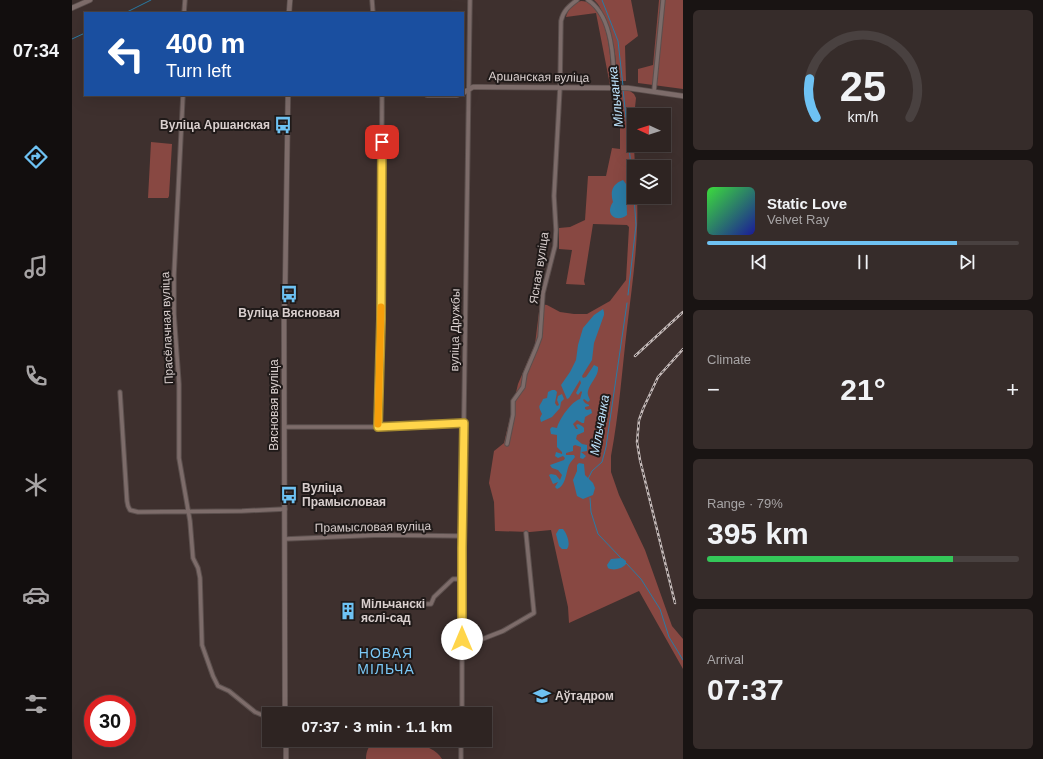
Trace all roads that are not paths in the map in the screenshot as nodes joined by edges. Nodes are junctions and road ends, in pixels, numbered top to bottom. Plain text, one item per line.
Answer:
1 (90, 0) edge
2 (185, 0) edge
3 (290, 0) edge
4 (372, 0) edge
5 (470, 0) edge
6 (577, 0) edge
7 (588, 0) edge
8 (662, 0) edge
9 (72, 8) edge
10 (184, 12) edge
11 (290, 12) edge
12 (372, 12) edge
13 (560, 87) junction
14 (615, 88) junction
15 (654, 91) junction
16 (465, 92) edge
17 (183, 96) edge
18 (288, 96) edge
19 (382, 96) edge
20 (683, 96) edge
21 (120, 392) dead end
22 (464, 423) junction
23 (285, 427) junction
24 (378, 427) junction
25 (506, 444) dead end
26 (285, 509) junction
27 (188, 511) junction
28 (526, 533) dead end
29 (462, 536) junction
30 (285, 539) junction
31 (462, 579) junction
32 (375, 604) dead end
33 (462, 647) junction
34 (286, 707) edge
35 (462, 707) edge
36 (262, 715) edge
37 (286, 747) edge
38 (462, 747) edge
39 (286, 759) edge
40 (461, 759) edge

1 - 9 street
2 - 10 street
3 - 11 street
4 - 12 street
5 - 16 street, вуліца Дружбы
6 - 13 street, Ясная вуліца
7 - 14 street
8 - 15 street
13 - 14 street, Аршанская вуліца
13 - 16 street, Аршанская вуліца
13 - 25 street, Ясная вуліца
14 - 15 street, Аршанская вуліца
15 - 20 street, Аршанская вуліца
16 - 22 street, вуліца Дружбы
17 - 27 street, Прасёлачная вуліца
18 - 23 street, Вясновая вуліца
19 - 24 street
21 - 27 street
22 - 24 street
22 - 29 street, вуліца Дружбы
23 - 24 street
23 - 26 street, Вясновая вуліца
26 - 27 street
26 - 30 street, Вясновая вуліца
27 - 36 street, Прасёлачная вуліца
28 - 33 street
29 - 30 street, Прамысловая вуліца
29 - 31 street, вуліца Дружбы
30 - 34 street, Вясновая вуліца
31 - 32 street
31 - 33 street, вуліца Дружбы
33 - 35 street, вуліца Дружбы
37 - 39 street
38 - 40 street

